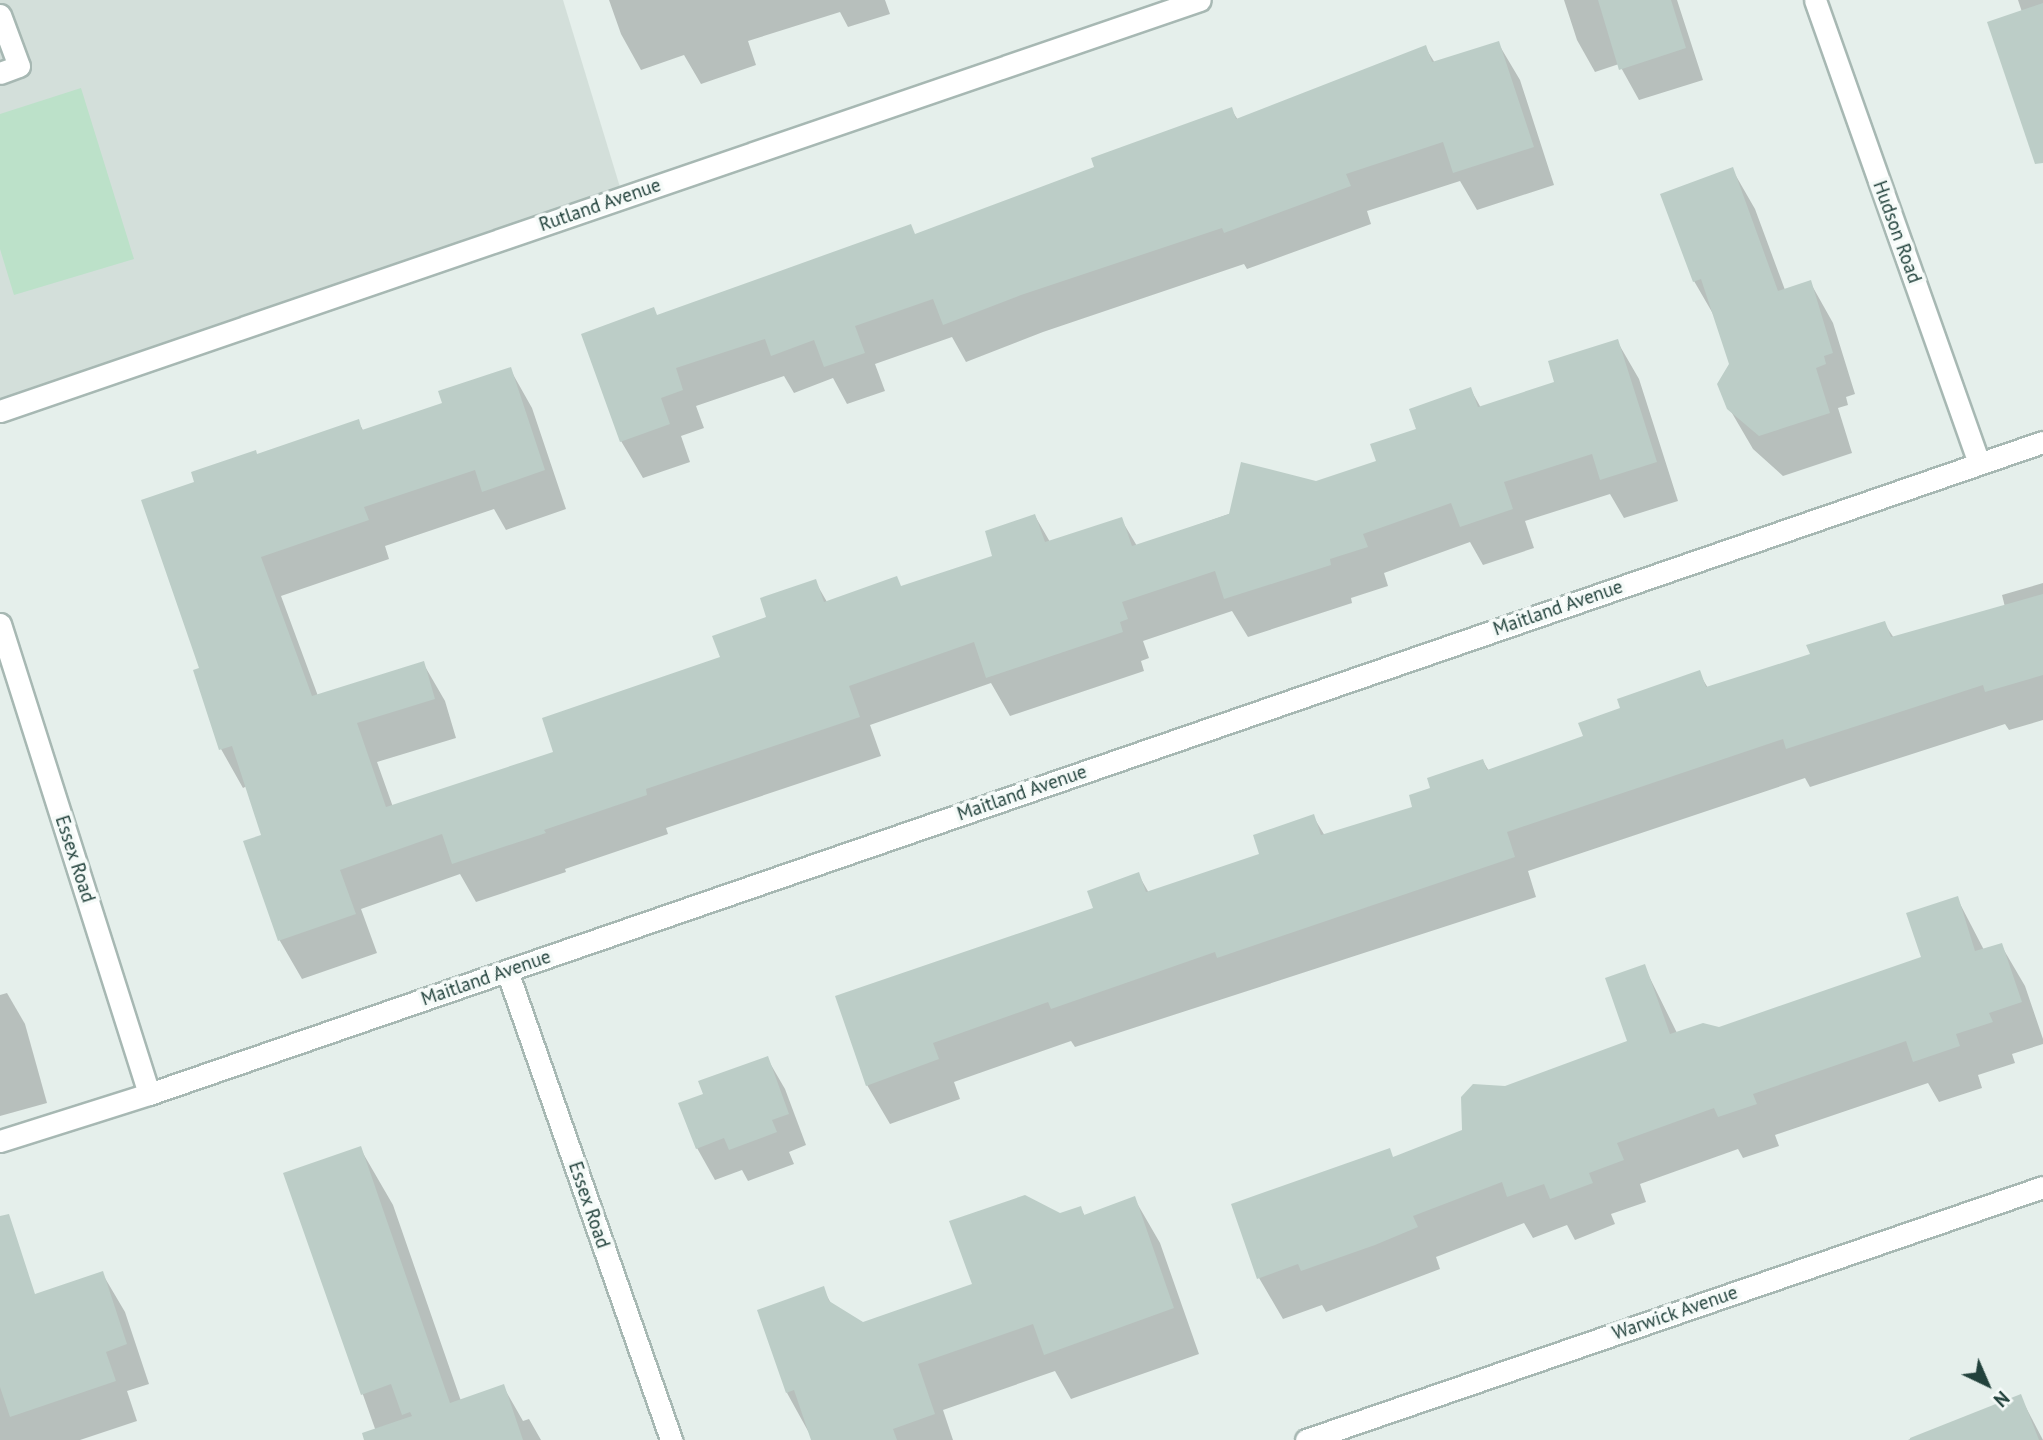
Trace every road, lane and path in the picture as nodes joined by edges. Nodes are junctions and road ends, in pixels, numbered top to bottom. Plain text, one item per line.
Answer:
1 (1199, 0) edge
2 (1815, 0) edge
3 (0, 15) edge
4 (0, 73) edge
5 (0, 411) edge
6 (2043, 442) edge
7 (1979, 463) junction
8 (0, 624) edge
9 (506, 971) junction
10 (149, 1094) junction
11 (0, 1141) edge
12 (2043, 1187) edge
13 (671, 1440) edge
14 (1306, 1440) edge

1 - 5 street, Rutland Avenue
2 - 7 street, Hudson Road
3 - 4 street
6 - 7 street, Maitland Avenue
7 - 9 street, Maitland Avenue
8 - 10 street, Essex Road
9 - 10 street, Maitland Avenue
9 - 13 street, Essex Road
10 - 11 street, Maitland Avenue
12 - 14 street, Warwick Avenue

